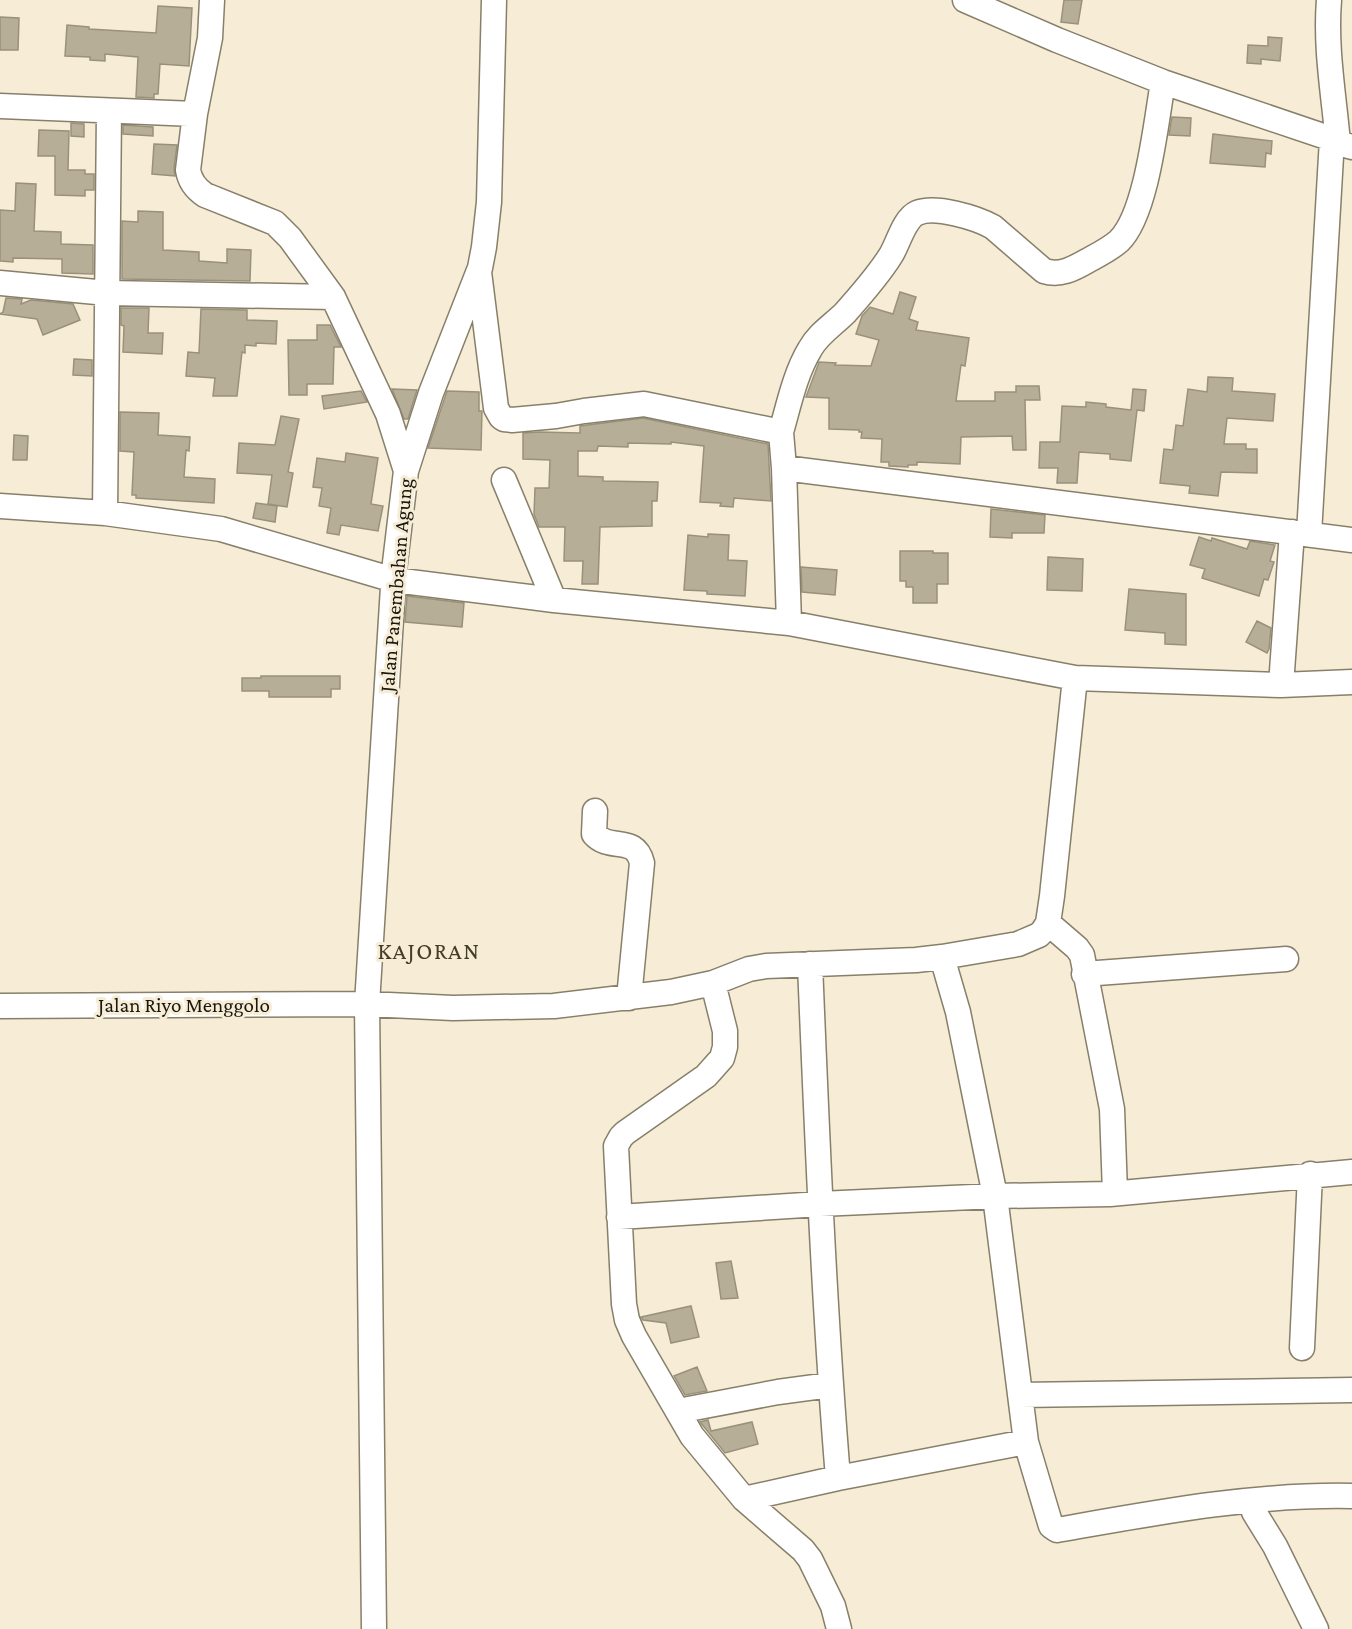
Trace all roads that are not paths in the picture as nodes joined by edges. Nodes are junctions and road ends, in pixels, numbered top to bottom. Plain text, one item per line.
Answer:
1 (212, 0) edge
2 (494, 0) edge
3 (965, 0) edge
4 (1329, 0) edge
5 (1163, 82) junction
6 (0, 106) edge
7 (110, 111) junction
8 (195, 114) junction
9 (1341, 143) edge
10 (479, 270) junction
11 (0, 283) edge
12 (107, 293) junction
13 (333, 297) junction
14 (782, 432) junction
15 (784, 468) junction
16 (406, 471) junction
17 (504, 480) dead end
18 (0, 506) edge
19 (105, 513) junction
20 (1301, 533) junction
21 (1352, 540) edge
22 (395, 568) junction
23 (554, 600) junction
24 (789, 612) junction
25 (1352, 682) edge
26 (1281, 685) junction
27 (1074, 687) junction
28 (596, 811) dead end
29 (1048, 923) junction
30 (942, 957) junction
31 (1286, 958) dead end
32 (810, 964) junction
33 (1084, 974) junction
34 (713, 983) junction
35 (629, 998) junction
36 (367, 1004) junction
37 (0, 1006) edge
38 (1352, 1172) edge
39 (1311, 1174) junction
40 (1114, 1193) junction
41 (995, 1196) junction
42 (820, 1204) junction
43 (619, 1217) junction
44 (1302, 1348) dead end
45 (830, 1385) junction
46 (1352, 1390) edge
47 (1020, 1395) junction
48 (678, 1411) junction
49 (1026, 1442) junction
50 (838, 1478) junction
51 (1352, 1496) edge
52 (744, 1499) junction
53 (1256, 1500) junction
54 (374, 1629) edge
55 (839, 1629) edge
56 (1316, 1629) edge

1 - 8 street
2 - 10 street, Jalan Panembahan Agung
3 - 5 street
4 - 9 street
5 - 9 street
5 - 14 street
6 - 7 street
7 - 8 street
7 - 12 street
8 - 13 street
9 - 20 street
10 - 14 street
10 - 16 street, Jalan Panembahan Agung
11 - 12 street
12 - 13 street
12 - 19 street
13 - 16 street
14 - 15 street
15 - 20 street
15 - 24 street
16 - 22 street, Jalan Panembahan Agung
17 - 23 street
18 - 19 street
19 - 22 street
20 - 21 street
20 - 26 street
22 - 23 street
22 - 36 street, Jalan Panembahan Agung
23 - 24 street
24 - 27 street
25 - 26 street
26 - 27 street
27 - 29 street
28 - 35 street
29 - 30 street, Jalan Riyo Menggolo
29 - 33 street
30 - 32 street, Jalan Riyo Menggolo
30 - 41 street
31 - 33 street
32 - 34 street, Jalan Riyo Menggolo
32 - 42 street
33 - 40 street
34 - 35 street, Jalan Riyo Menggolo
34 - 43 street
35 - 36 street, Jalan Riyo Menggolo
36 - 37 street, Jalan Riyo Menggolo
36 - 54 street, Jalan Panembahan Agung
38 - 39 street
39 - 40 street
39 - 44 street
40 - 41 street
41 - 42 street
41 - 47 street
42 - 43 street
42 - 45 street
43 - 48 street
45 - 48 street
45 - 50 street
46 - 47 street
47 - 49 street
48 - 52 street
49 - 50 street
49 - 53 street
50 - 52 street
51 - 53 street
52 - 55 street
53 - 56 street

